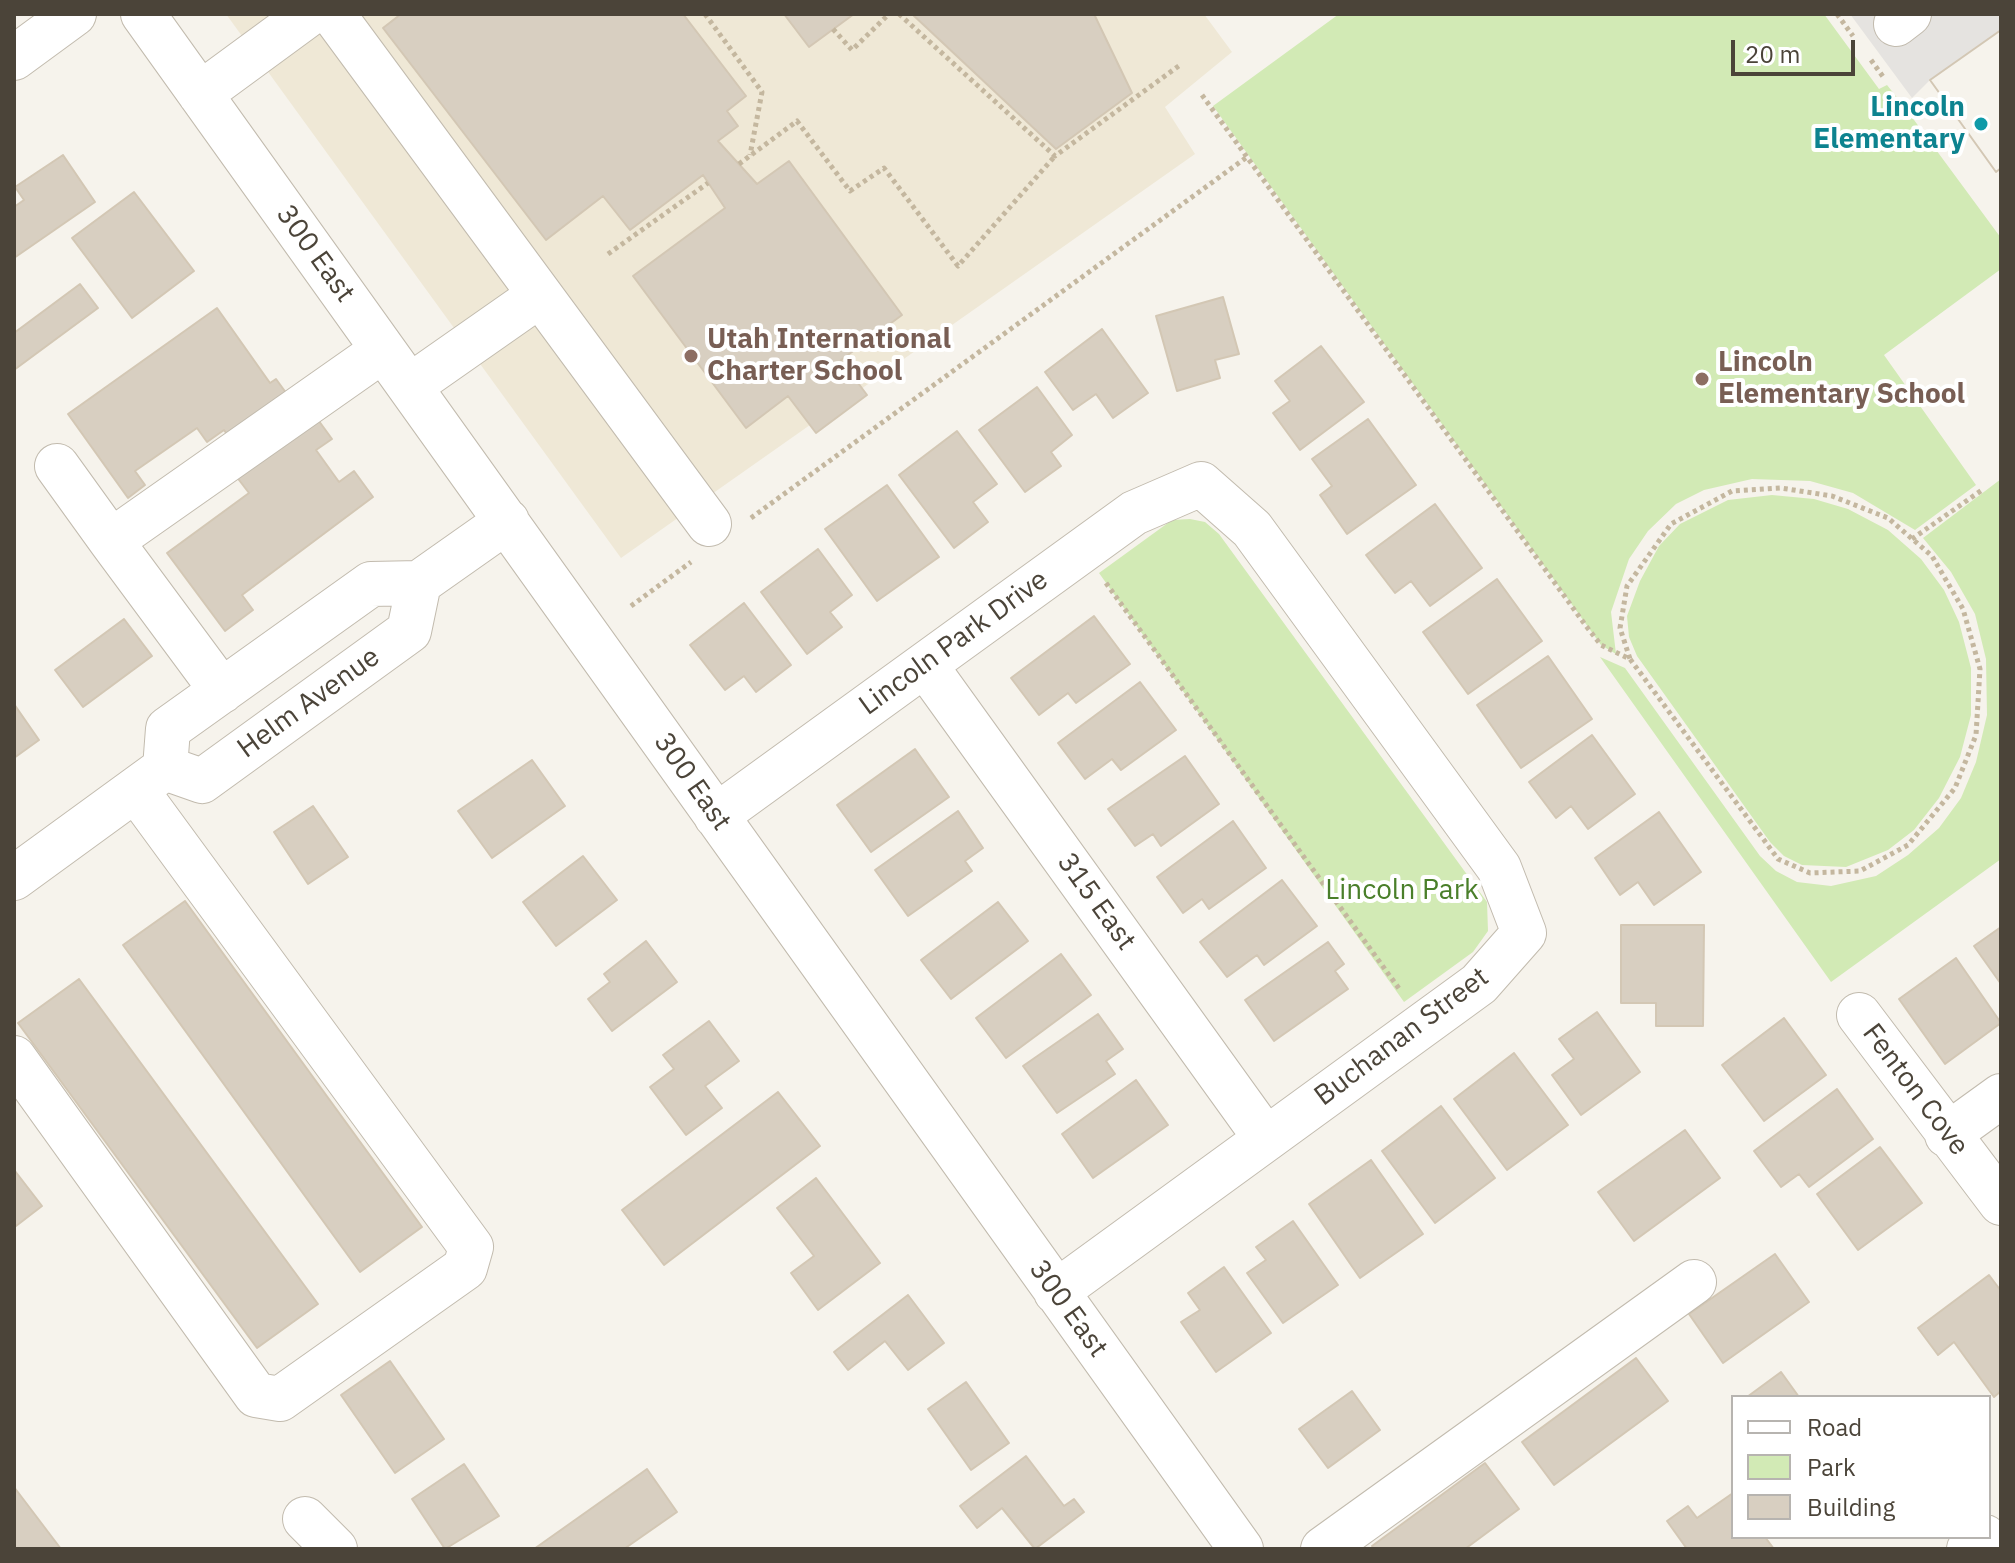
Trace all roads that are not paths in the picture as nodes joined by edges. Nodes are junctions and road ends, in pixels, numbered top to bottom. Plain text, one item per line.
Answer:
1 (74, 14) edge
2 (143, 14) edge
3 (309, 14) edge
4 (333, 14) edge
5 (14, 58) edge
6 (200, 94) junction
7 (540, 295) junction
8 (383, 350) junction
9 (410, 386) junction
10 (57, 466) dead end
11 (1201, 484) joint
12 (507, 521) junction
13 (717, 535) road end
14 (111, 541) junction
15 (419, 583) junction
16 (925, 665) junction
17 (222, 691) junction
18 (150, 779) junction
19 (716, 816) junction
20 (14, 878) edge
21 (1859, 1015) dead end
22 (14, 1058) edge
23 (2001, 1096) edge
24 (1947, 1135) junction
25 (1266, 1139) junction
26 (2001, 1203) edge
27 (1694, 1282) dead end
28 (1056, 1292) junction
29 (1241, 1549) edge
30 (1323, 1549) edge

1 - 5 street
2 - 6 street, 300 East
3 - 6 street
4 - 7 street
6 - 8 street, 300 East
7 - 9 street
7 - 13 street
8 - 9 street, 300 East
8 - 14 street
9 - 12 street, 300 East
10 - 14 street
11 - 16 street, Lincoln Park Drive
11 - 25 street, Buchanan Street
12 - 15 street
12 - 19 street, 300 East
14 - 17 street
15 - 17 street
15 - 18 street, Helm Avenue
16 - 19 street, Lincoln Park Drive
16 - 25 street, 315 East
17 - 18 street
18 - 20 street
18 - 22 street
19 - 28 street, 300 East
21 - 24 street, Fenton Cove
23 - 24 street
24 - 26 street, Fenton Cove
25 - 28 street, Buchanan Street
27 - 30 street
28 - 29 street, 300 East

